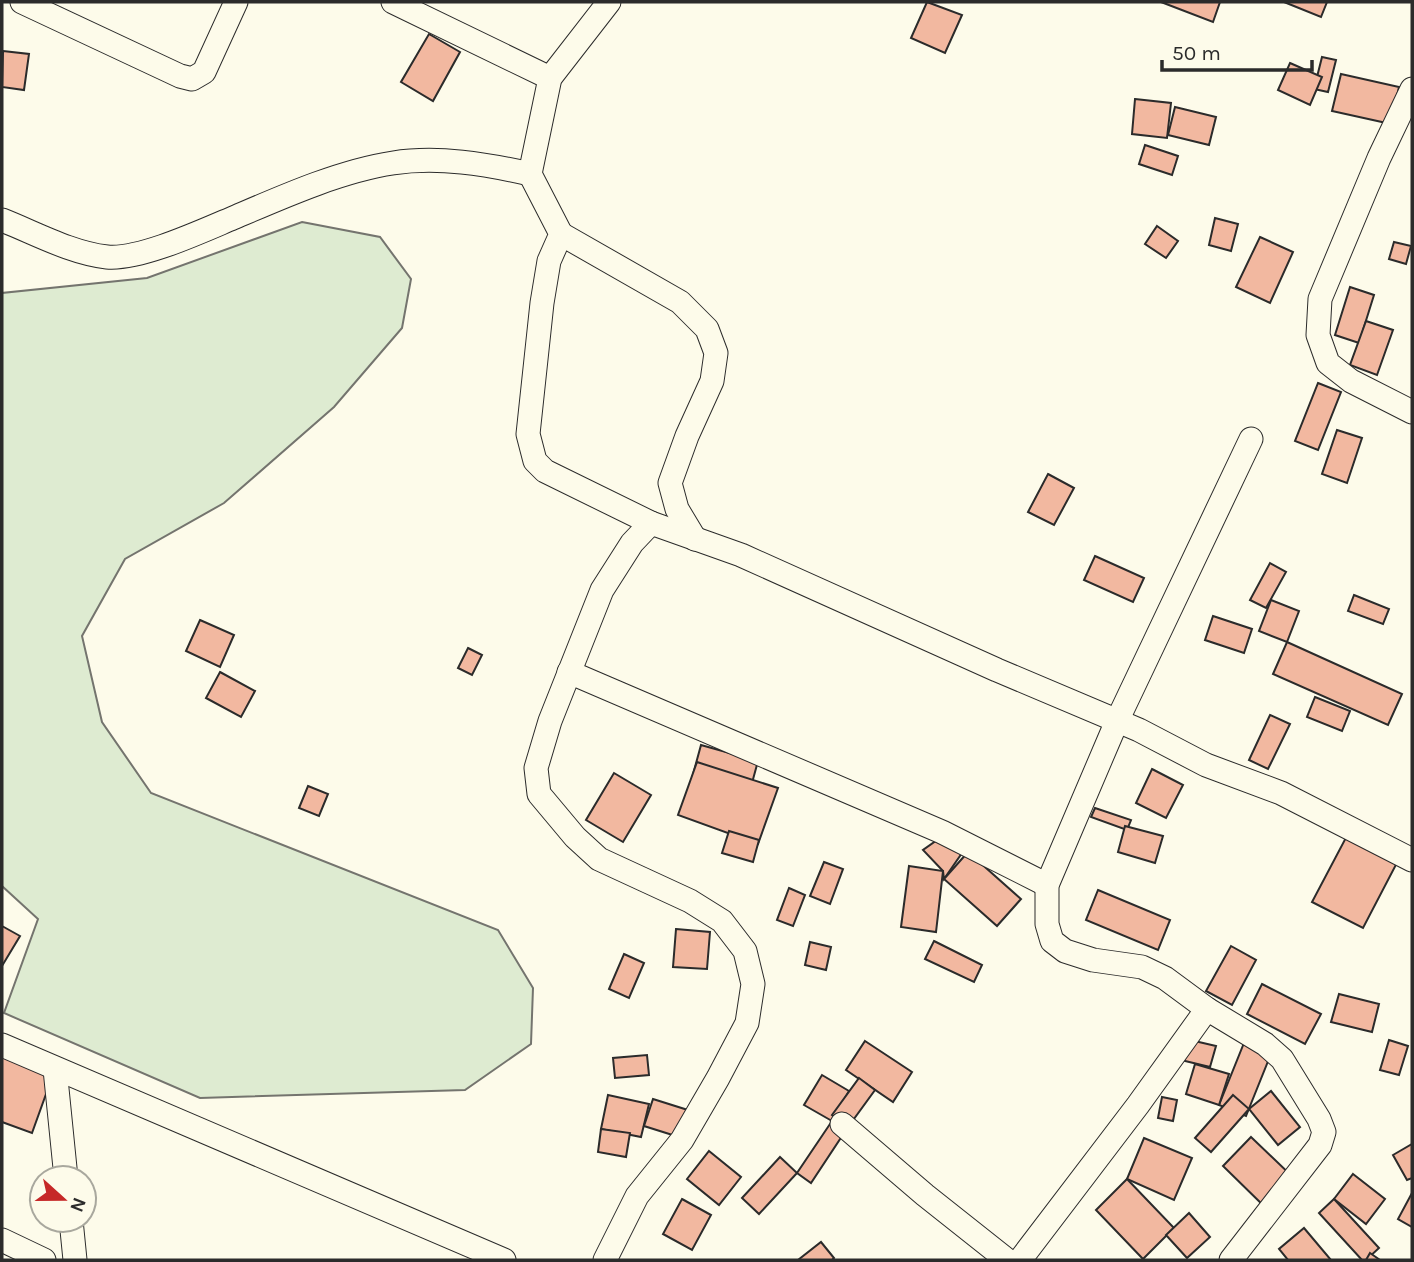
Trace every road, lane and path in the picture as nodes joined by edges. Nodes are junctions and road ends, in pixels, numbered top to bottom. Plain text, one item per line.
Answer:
1 (22, 2) edge
2 (236, 2) edge
3 (393, 2) edge
4 (609, 2) edge
5 (550, 78) junction
6 (1412, 89) edge
7 (530, 174) junction
8 (2, 220) edge
9 (561, 234) junction
10 (1412, 412) edge
11 (1251, 439) dead end
12 (651, 523) junction
13 (695, 539) junction
14 (569, 672) junction
15 (1117, 721) junction
16 (1412, 860) edge
17 (1046, 885) junction
18 (1207, 1009) junction
19 (2, 1045) edge
20 (55, 1069) junction
21 (842, 1124) dead end
22 (65, 1164) edge
23 (72, 1234) edge
24 (2, 1240) edge
25 (44, 1260) edge
26 (75, 1260) edge
27 (504, 1260) edge
28 (605, 1260) edge
29 (1007, 1260) edge
30 (1020, 1260) edge
31 (1231, 1260) edge

1 - 2 street
3 - 5 street
4 - 5 street
5 - 7 street
6 - 10 street
7 - 8 street
7 - 9 street
9 - 12 street
9 - 13 street
11 - 15 street
12 - 13 street
12 - 14 street
13 - 15 street
14 - 17 street
14 - 28 street
15 - 16 street
15 - 17 street
17 - 18 street
18 - 30 street
18 - 31 street
19 - 20 street
20 - 22 street
20 - 27 street
21 - 29 street
23 - 26 street
24 - 25 street

